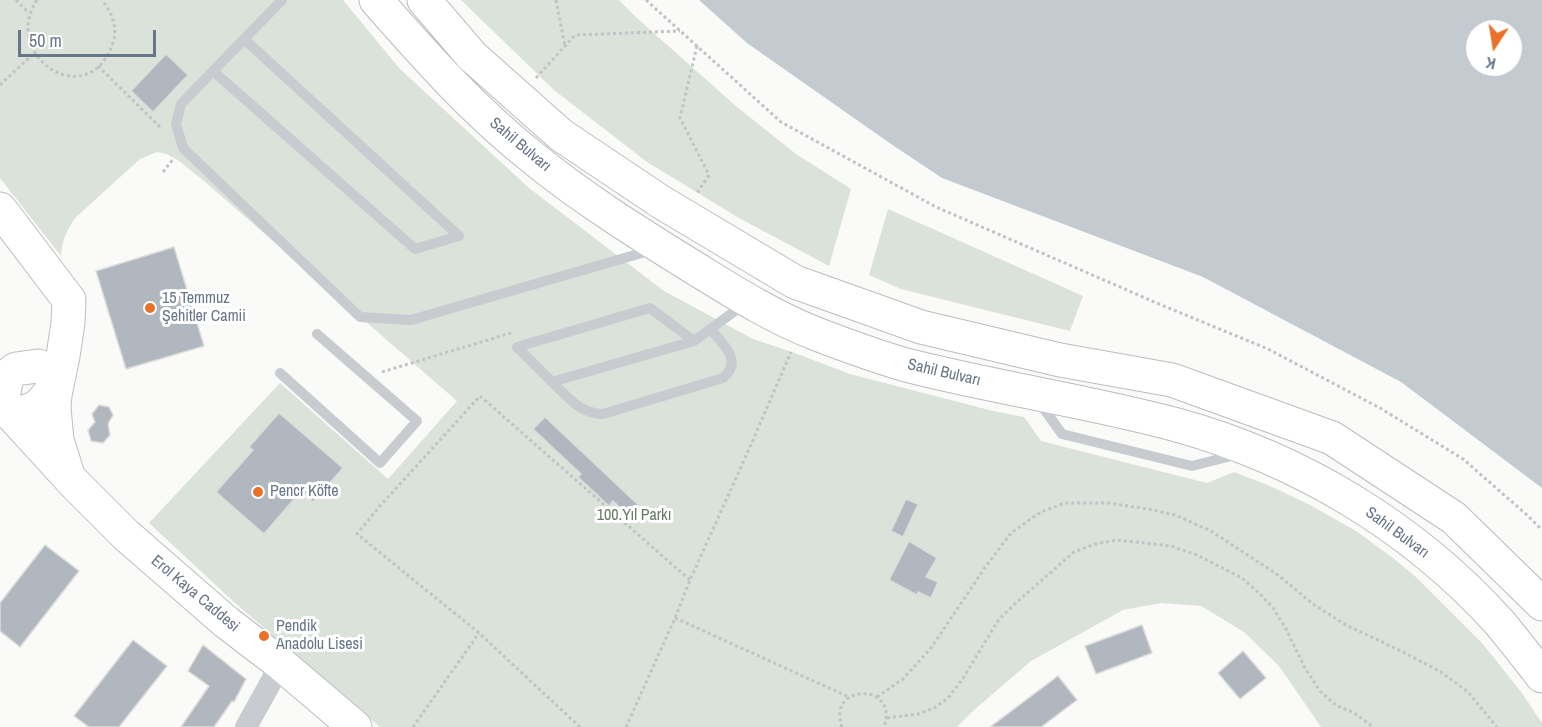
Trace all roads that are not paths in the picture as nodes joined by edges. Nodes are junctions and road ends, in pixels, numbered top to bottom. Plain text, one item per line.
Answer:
1 (282, 0) edge
2 (376, 0) edge
3 (424, 0) edge
4 (244, 39) junction
5 (213, 71) junction
6 (0, 209) edge
7 (661, 248) junction
8 (749, 301) junction
9 (710, 329) junction
10 (316, 334) dead end
11 (694, 341) junction
12 (280, 373) dead end
13 (58, 379) junction
14 (552, 382) junction
15 (4, 407) edge
16 (68, 477) junction
17 (1542, 604) edge
18 (281, 664) junction
19 (1542, 676) edge
20 (246, 727) edge
21 (355, 727) edge

1 - 4 lane
2 - 7 main road, Sahil Bulvarı
3 - 17 main road, Sahil Bulvarı
4 - 5 lane
4 - 5 lane
5 - 7 lane
6 - 13 main road, Erol Kaya Caddesi
7 - 8 main road, Sahil Bulvarı
8 - 9 lane
8 - 19 main road, Sahil Bulvarı
9 - 11 lane
9 - 14 lane
10 - 12 lane
11 - 14 lane
11 - 14 lane
13 - 15 main road
13 - 16 main road, Erol Kaya Caddesi
15 - 16 main road, Erol Kaya Caddesi
16 - 18 main road, Erol Kaya Caddesi
18 - 20 street
18 - 21 main road, Erol Kaya Caddesi

